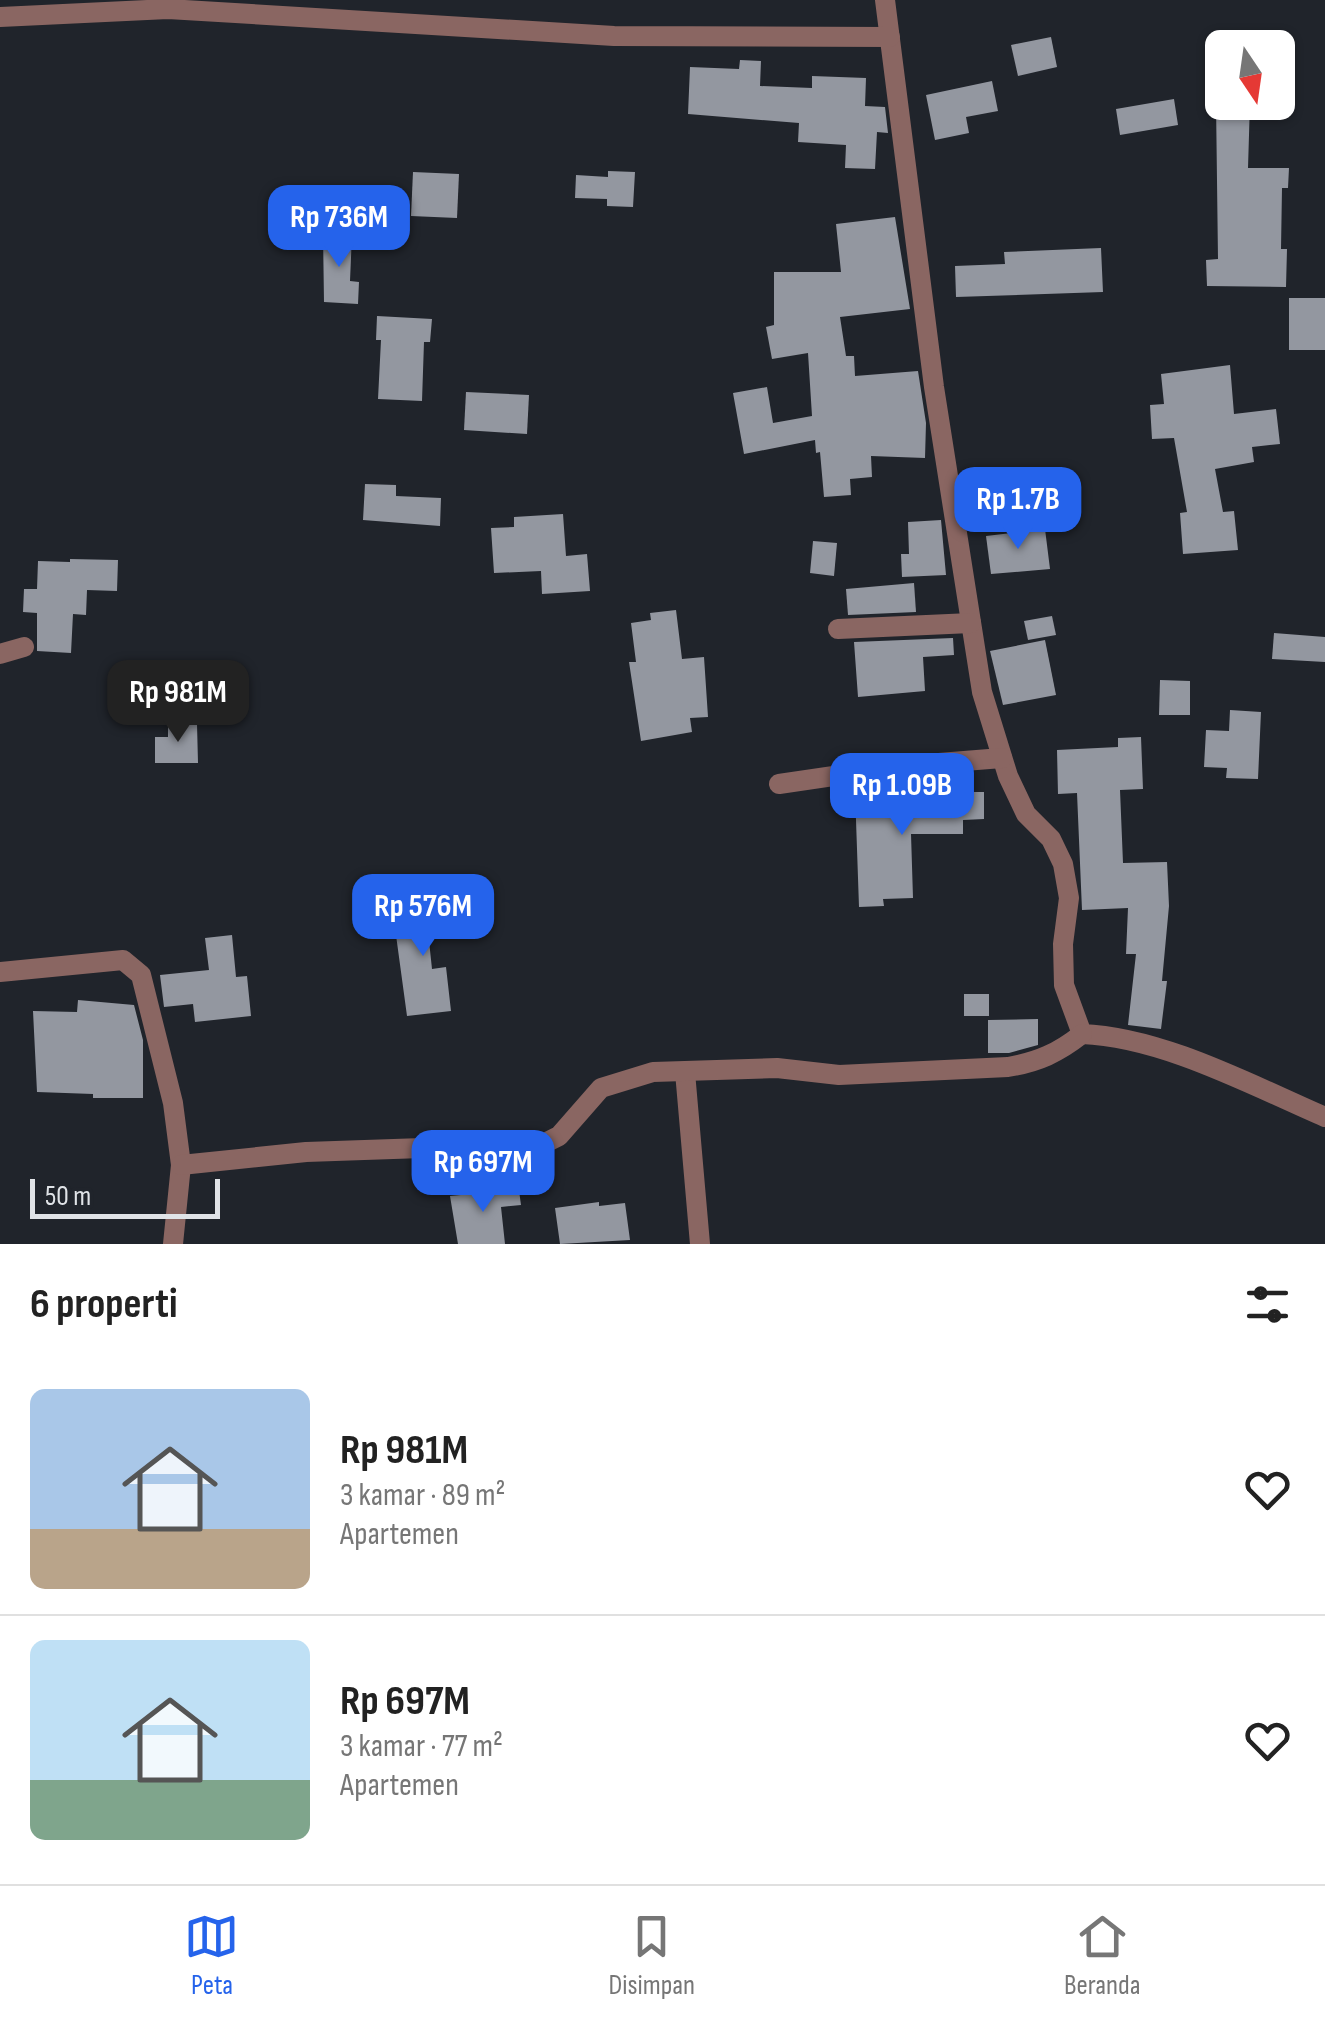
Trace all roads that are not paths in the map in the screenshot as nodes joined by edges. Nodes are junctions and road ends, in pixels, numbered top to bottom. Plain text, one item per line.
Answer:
1 (885, 0) edge
2 (0, 17) edge
3 (890, 37) junction
4 (971, 622) junction
5 (838, 629) dead end
6 (24, 648) dead end
7 (0, 654) edge
8 (1002, 758) junction
9 (779, 784) dead end
10 (0, 972) edge
11 (1082, 1034) junction
12 (685, 1072) junction
13 (1325, 1116) edge
14 (182, 1165) junction
15 (173, 1244) edge
16 (700, 1244) edge

1 - 3 street
2 - 3 street
3 - 4 street
4 - 5 street
4 - 8 street
6 - 7 street
8 - 9 street
8 - 11 street
10 - 14 street
11 - 12 street
11 - 13 street
12 - 14 street
12 - 16 street
14 - 15 street

